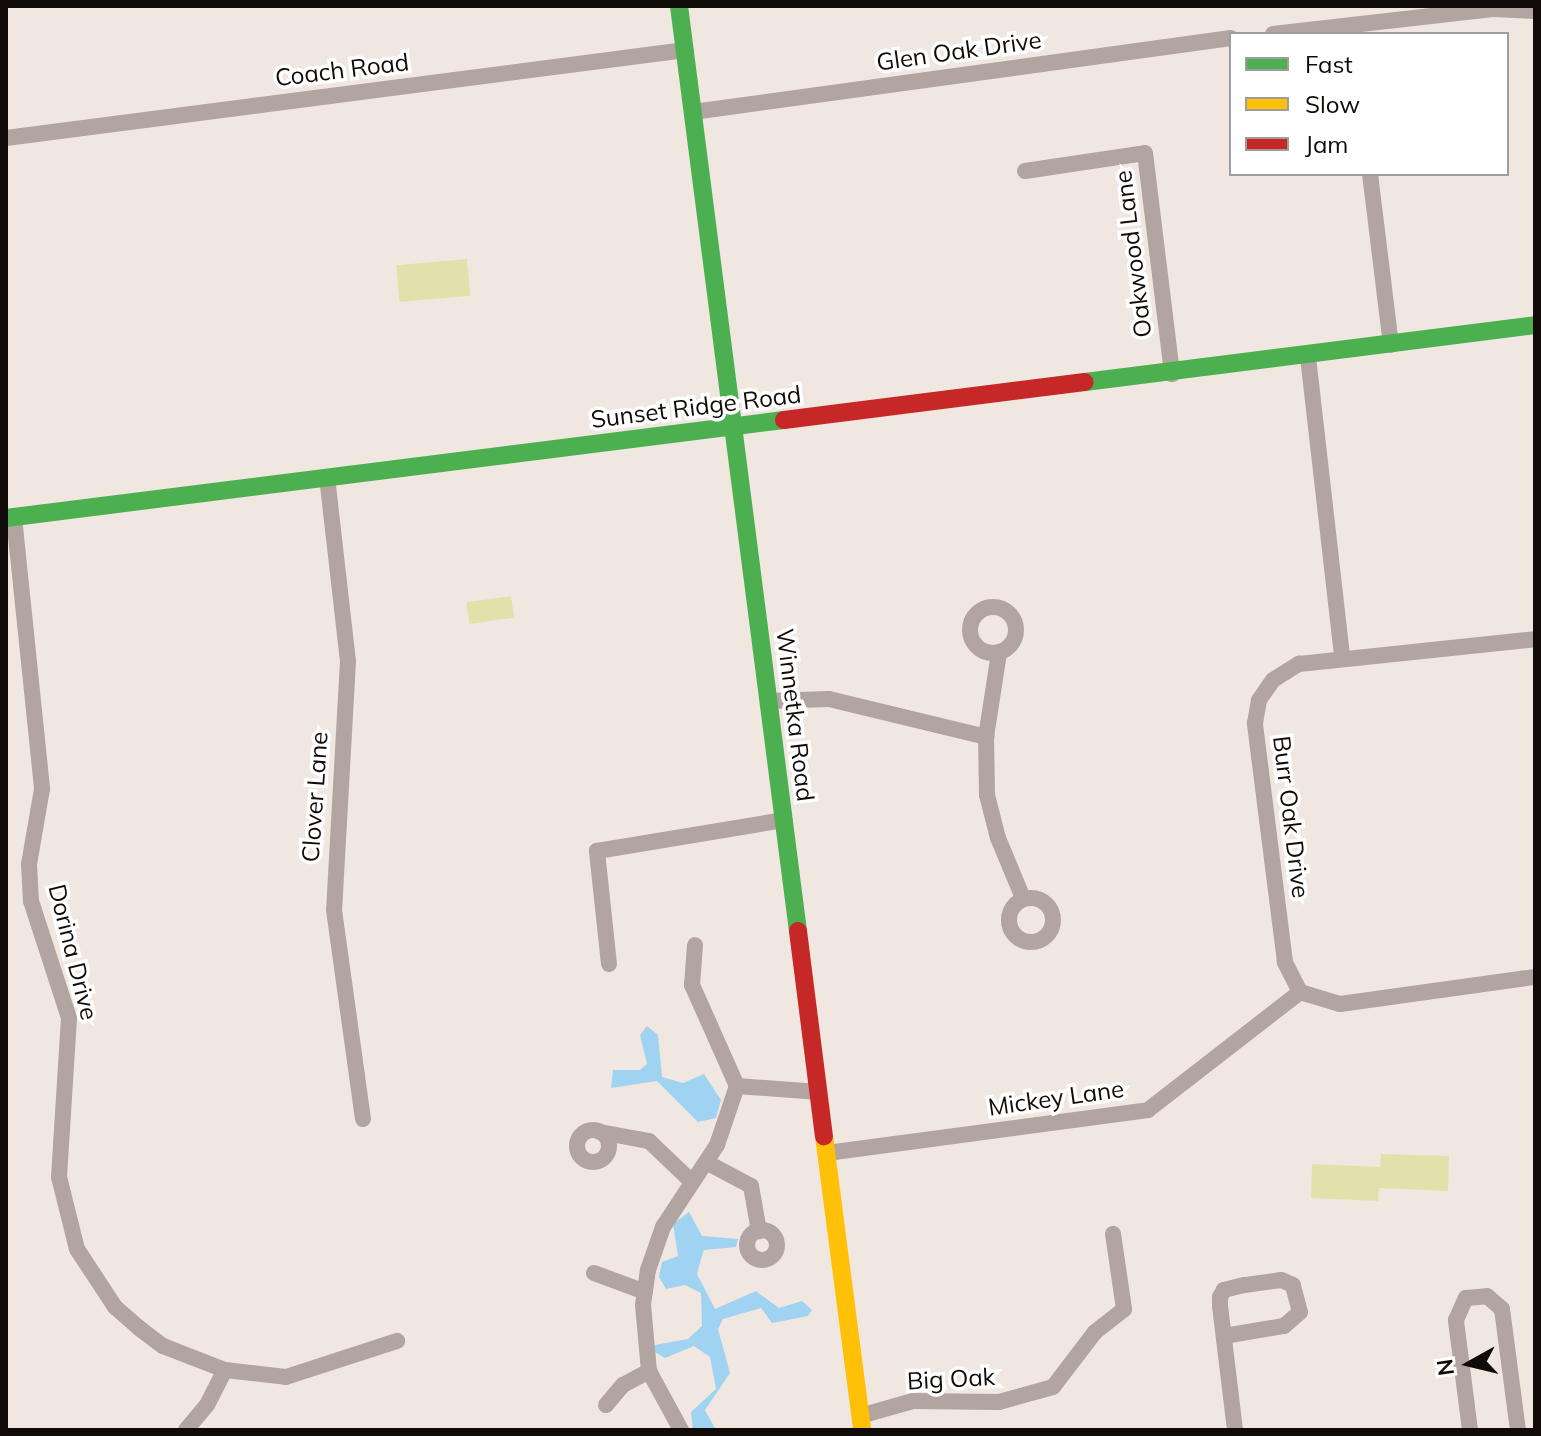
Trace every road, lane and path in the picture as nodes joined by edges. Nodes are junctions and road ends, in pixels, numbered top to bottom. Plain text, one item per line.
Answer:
1 (679, 6) edge
2 (1535, 11) edge
3 (1291, 32) edge
4 (1229, 38) edge
5 (685, 50) junction
6 (693, 112) junction
7 (6, 138) edge
8 (1025, 171) dead end
9 (1370, 176) edge
10 (1535, 325) edge
11 (1391, 345) junction
12 (1308, 357) junction
13 (1172, 374) junction
14 (733, 427) junction
15 (327, 477) junction
16 (10, 517) edge
17 (1535, 639) edge
18 (999, 653) dead end
19 (1342, 655) junction
20 (769, 701) junction
21 (986, 737) junction
22 (784, 820) junction
23 (1023, 898) dead end
24 (695, 945) dead end
25 (609, 964) dead end
26 (1535, 977) edge
27 (1300, 992) junction
28 (737, 1086) junction
29 (819, 1092) junction
30 (363, 1119) dead end
31 (600, 1132) dead end
32 (827, 1153) junction
33 (706, 1162) junction
34 (692, 1182) junction
35 (759, 1231) dead end
36 (1113, 1234) dead end
37 (594, 1273) dead end
38 (645, 1292) junction
39 (1224, 1336) junction
40 (397, 1341) dead end
41 (225, 1370) junction
42 (649, 1371) junction
43 (606, 1405) dead end
44 (861, 1423) edge
45 (186, 1430) edge
46 (681, 1430) edge
47 (1235, 1430) edge
48 (1470, 1430) edge
49 (1518, 1430) edge

1 - 5 street, Winnetka Road
2 - 3 street
4 - 6 street, Glen Oak Drive
5 - 6 street, Winnetka Road
5 - 7 street, Coach Road
6 - 14 street, Winnetka Road
8 - 13 street, Oakwood Lane
9 - 11 street
10 - 11 street, Sunset Ridge Road
11 - 12 street, Sunset Ridge Road
12 - 13 street, Sunset Ridge Road
12 - 19 street
13 - 14 street, Sunset Ridge Road
14 - 15 street, Sunset Ridge Road
14 - 20 street, Winnetka Road
15 - 16 street, Sunset Ridge Road
15 - 30 street, Clover Lane
16 - 41 street, Dorina Drive
17 - 19 street
18 - 21 street
19 - 27 street, Burr Oak Drive
20 - 21 street
20 - 22 street, Winnetka Road
21 - 23 street
22 - 25 street
22 - 29 street, Winnetka Road
24 - 28 street
26 - 27 street
27 - 32 street, Mickey Lane
28 - 29 street
28 - 33 street
29 - 32 street, Winnetka Road
31 - 34 street
32 - 44 street, Winnetka Road
33 - 34 street
33 - 35 street
34 - 38 street
36 - 44 street, Big Oak
37 - 38 street
38 - 42 street
39 - 39 street
39 - 47 street
40 - 41 street, Dorina Drive
41 - 45 street
42 - 43 street
42 - 46 street
48 - 49 street

